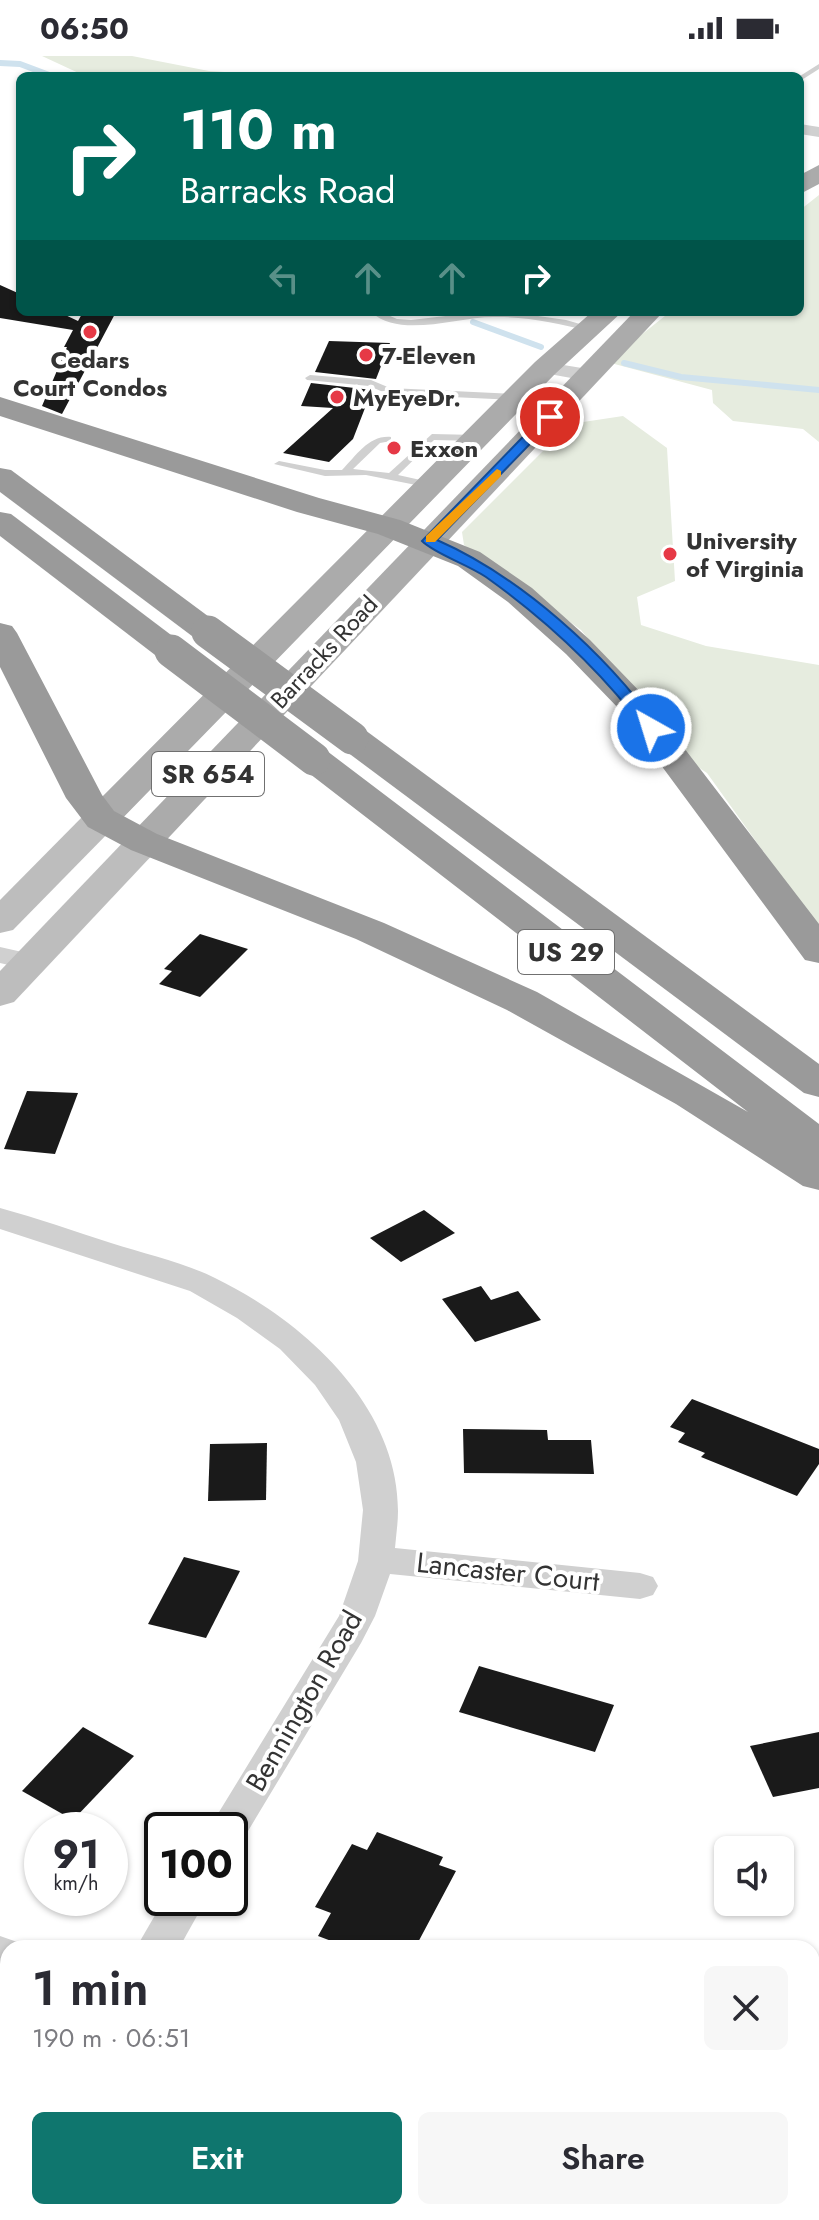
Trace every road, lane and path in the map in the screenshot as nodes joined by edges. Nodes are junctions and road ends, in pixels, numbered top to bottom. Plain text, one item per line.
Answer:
1 (819, 143) edge
2 (810, 175) edge
3 (383, 316) edge
4 (470, 316) edge
5 (540, 316) edge
6 (645, 316) edge
7 (599, 320) edge
8 (545, 368) junction
9 (588, 375) junction
10 (310, 378) dead end
11 (517, 397) junction
12 (0, 406) edge
13 (419, 437) dead end
14 (432, 437) junction
15 (477, 438) junction
16 (388, 439) dead end
17 (415, 453) junction
18 (401, 454) dead end
19 (279, 464) dead end
20 (344, 473) junction
21 (391, 476) junction
22 (0, 477) edge
23 (431, 485) junction
24 (0, 521) edge
25 (389, 527) junction
26 (428, 541) junction
27 (0, 633) edge
28 (101, 819) junction
29 (144, 842) junction
30 (0, 922) edge
31 (819, 951) edge
32 (15, 958) edge
33 (0, 994) edge
34 (819, 1084) edge
35 (819, 1145) edge
36 (819, 1176) edge
37 (0, 1218) edge
38 (376, 1559) junction
39 (640, 1586) dead end
40 (239, 1812) edge
41 (176, 1916) edge
42 (162, 1940) edge

1 - 2 main road
3 - 4 lane
5 - 7 lane
6 - 9 main road, Barracks Road
7 - 8 main road, Barracks Road
8 - 9 street
8 - 11 main road, Barracks Road
9 - 26 main road, Barracks Road
10 - 11 lane
11 - 15 main road, Barracks Road
12 - 25 highway
13 - 14 lane
14 - 15 lane
14 - 17 lane
15 - 23 main road, Barracks Road
16 - 20 lane
17 - 18 lane
17 - 21 lane
19 - 20 lane
20 - 21 lane
21 - 23 lane
22 - 34 highway, US 29, bridge
23 - 25 main road, Barracks Road
24 - 35 highway, US 29, bridge
25 - 26 highway
25 - 28 main road, Barracks Road / SR 654
26 - 29 main road, Barracks Road / SR 654
26 - 31 highway
27 - 28 highway
28 - 29 highway
28 - 30 main road, Barracks Road / SR 654
29 - 32 main road, Barracks Road / SR 654
29 - 36 highway
32 - 33 main road, Barracks Road / SR 654
37 - 38 street, Bennington Road
38 - 39 street, Lancaster Court
38 - 40 street, Bennington Road
41 - 42 street

